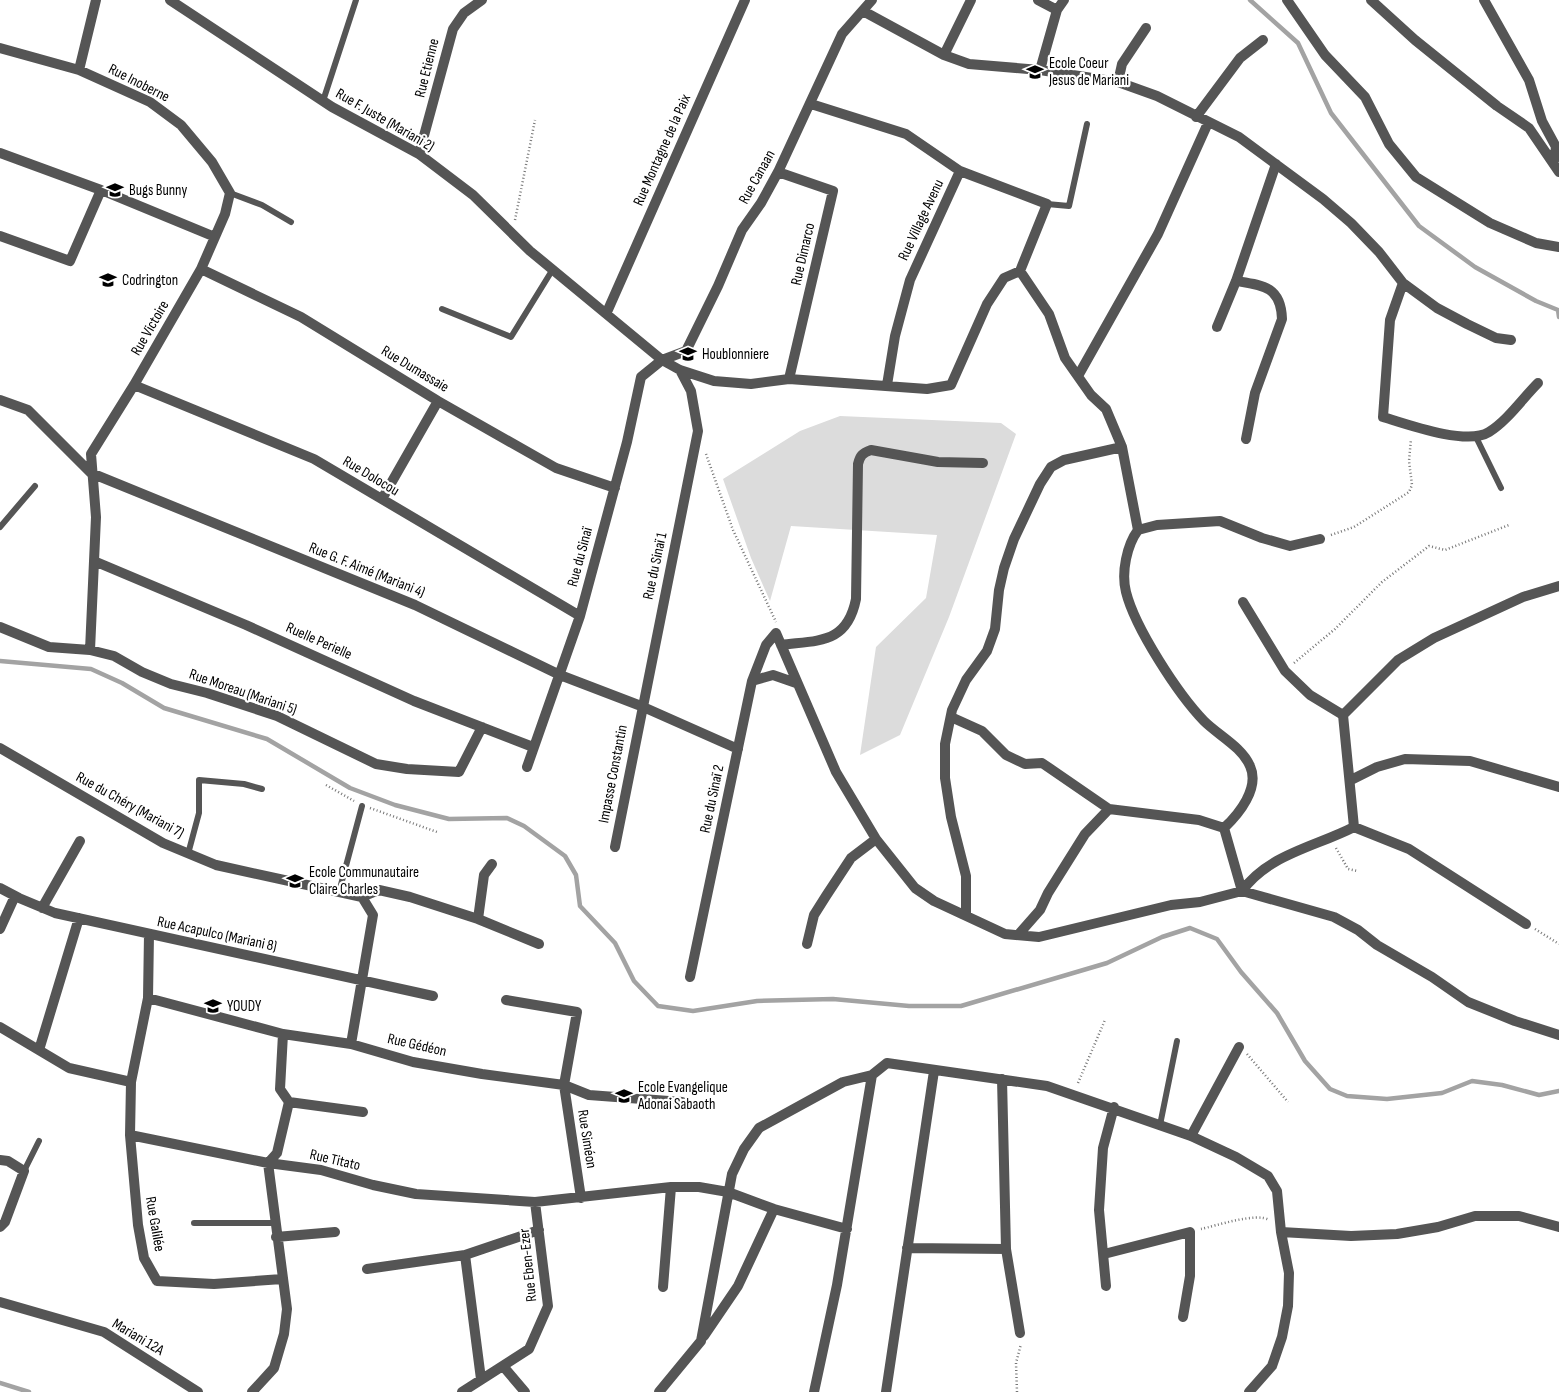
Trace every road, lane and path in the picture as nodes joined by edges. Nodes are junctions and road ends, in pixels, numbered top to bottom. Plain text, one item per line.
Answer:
1 (96, 0) edge
2 (170, 0) edge
3 (356, 0) edge
4 (482, 0) edge
5 (745, 0) edge
6 (872, 0) edge
7 (971, 0) edge
8 (1038, 0) edge
9 (1064, 0) edge
10 (1287, 0) edge
11 (1371, 0) edge
12 (1484, 0) edge
13 (1057, 10) junction
14 (863, 11) junction
15 (1146, 28) dead end
16 (1263, 40) dead end
17 (0, 48) edge
18 (944, 55) junction
19 (79, 70) junction
20 (1040, 70) junction
21 (1118, 82) junction
22 (322, 101) junction
23 (811, 104) junction
24 (1196, 117) junction
25 (535, 120) dead end
26 (1208, 123) junction
27 (1087, 124) dead end
28 (0, 153) edge
29 (419, 154) junction
30 (1554, 161) junction
31 (1276, 164) junction
32 (960, 171) junction
33 (778, 172) junction
34 (1559, 172) edge
35 (101, 190) junction
36 (230, 193) junction
37 (1048, 204) junction
38 (290, 222) dead end
39 (512, 234) junction
40 (0, 236) edge
41 (215, 237) junction
42 (1559, 247) edge
43 (201, 269) junction
44 (553, 269) junction
45 (1020, 271) junction
46 (1236, 280) junction
47 (1403, 283) junction
48 (442, 308) dead end
49 (607, 312) junction
50 (1217, 327) dead end
51 (1511, 340) dead end
52 (662, 360) junction
53 (680, 370) junction
54 (1078, 376) junction
55 (789, 379) junction
56 (1538, 383) dead end
57 (134, 385) junction
58 (887, 385) junction
59 (0, 400) edge
60 (438, 401) junction
61 (1412, 425) junction
62 (698, 431) junction
63 (1475, 435) junction
64 (1246, 439) dead end
65 (1122, 447) junction
66 (983, 463) dead end
67 (91, 473) junction
68 (35, 486) dead end
69 (615, 488) junction
70 (1501, 488) dead end
71 (382, 499) junction
72 (1509, 525) dead end
73 (0, 527) edge
74 (1138, 530) junction
75 (1320, 539) joint
76 (94, 561) junction
77 (1559, 586) edge
78 (1243, 602) dead end
79 (580, 616) junction
80 (0, 627) edge
81 (776, 633) junction
82 (781, 645) junction
83 (90, 650) junction
84 (1285, 671) junction
85 (560, 675) junction
86 (752, 680) junction
87 (796, 683) junction
88 (641, 706) junction
89 (1343, 714) junction
90 (951, 717) junction
91 (482, 727) junction
92 (533, 746) junction
93 (0, 748) edge
94 (738, 749) junction
95 (527, 767) dead end
96 (1351, 780) junction
97 (326, 785) dead end
98 (1559, 787) edge
99 (262, 789) dead end
100 (362, 806) junction
101 (1109, 809) junction
102 (1354, 827) junction
103 (1224, 828) junction
104 (437, 832) dead end
105 (876, 839) junction
106 (1331, 839) junction
107 (80, 841) dead end
108 (615, 847) dead end
109 (188, 854) junction
110 (492, 864) dead end
111 (1357, 871) dead end
112 (0, 888) edge
113 (1242, 891) junction
114 (340, 892) junction
115 (15, 896) junction
116 (362, 897) junction
117 (42, 908) junction
118 (966, 914) junction
119 (79, 918) junction
120 (478, 919) junction
121 (1526, 924) joint
122 (0, 929) edge
123 (149, 934) junction
124 (1018, 935) junction
125 (539, 944) dead end
126 (807, 944) dead end
127 (1559, 944) edge
128 (690, 977) dead end
129 (363, 980) junction
130 (432, 996) dead end
131 (148, 998) junction
132 (506, 1000) dead end
133 (1105, 1020) dead end
134 (0, 1028) edge
135 (283, 1034) junction
136 (1559, 1035) edge
137 (1177, 1041) dead end
138 (351, 1044) junction
139 (1238, 1047) joint
140 (39, 1050) junction
141 (934, 1071) junction
142 (872, 1075) junction
143 (1002, 1079) junction
144 (130, 1082) junction
145 (564, 1085) junction
146 (1073, 1094) junction
147 (289, 1102) junction
148 (682, 1102) dead end
149 (1288, 1102) dead end
150 (1114, 1108) junction
151 (363, 1112) dead end
152 (1160, 1125) junction
153 (130, 1135) junction
154 (1191, 1136) junction
155 (39, 1141) dead end
156 (0, 1160) edge
157 (268, 1163) junction
158 (24, 1171) junction
159 (671, 1187) junction
160 (728, 1192) junction
161 (581, 1198) junction
162 (535, 1202) junction
163 (774, 1208) junction
164 (194, 1223) dead end
165 (274, 1223) junction
166 (1559, 1226) edge
167 (0, 1228) edge
168 (847, 1229) junction
169 (539, 1230) junction
170 (335, 1232) dead end
171 (1190, 1232) junction
172 (1281, 1232) junction
173 (276, 1237) junction
174 (907, 1248) junction
175 (1006, 1249) junction
176 (1104, 1254) junction
177 (465, 1255) junction
178 (366, 1269) dead end
179 (282, 1279) junction
180 (1106, 1286) dead end
181 (663, 1287) dead end
182 (0, 1302) edge
183 (1182, 1318) dead end
184 (1020, 1333) joint
185 (701, 1341) junction
186 (503, 1366) junction
187 (481, 1379) junction
188 (198, 1392) edge
189 (252, 1392) edge
190 (462, 1392) edge
191 (525, 1392) edge
192 (659, 1392) edge
193 (814, 1392) edge
194 (886, 1392) edge
195 (1016, 1392) edge
196 (1249, 1392) edge

1 - 19 street
2 - 22 street, Rue F. Juste (Mariani 2)
3 - 22 lane
4 - 29 street, Rue Etienne
5 - 49 street, Rue Montagne de la Paix
6 - 14 street, Rue Canaan
7 - 18 street
8 - 13 street
9 - 13 street
10 - 42 street
11 - 30 street
12 - 30 street
13 - 20 street
14 - 18 street
14 - 23 street, Rue Canaan
15 - 21 street
16 - 24 street
17 - 19 street, Rue Inoberne
18 - 20 street
19 - 36 street, Rue Inoberne
20 - 21 street
21 - 24 street
22 - 29 street, Rue F. Juste (Mariani 2)
23 - 32 street, Rue Village Avenu
23 - 33 street, Rue Canaan
24 - 26 street
25 - 39 path
26 - 31 street
26 - 54 street
27 - 37 lane
28 - 35 street
29 - 39 street, Rue F. Juste (Mariani 2)
30 - 34 street
31 - 46 street
31 - 47 street
32 - 37 street
32 - 58 street, Rue Village Avenu
33 - 52 street, Rue Canaan
33 - 55 street, Rue Dimarco
35 - 40 street
35 - 41 street
36 - 38 lane
36 - 41 street, Rue Victoire
37 - 45 street
39 - 44 street, Rue F. Juste (Mariani 2)
41 - 43 street, Rue Victoire
43 - 57 street, Rue Victoire
43 - 60 street, Rue Dumassaie
44 - 48 lane
44 - 49 street, Rue F. Juste (Mariani 2)
45 - 54 street
45 - 58 street, Rue F. Juste (Mariani 2)
46 - 50 street
46 - 64 street
47 - 51 street
47 - 61 street
49 - 52 street, Rue F. Juste (Mariani 2)
52 - 53 street, Rue F. Juste (Mariani 2)
52 - 69 street, Rue du Sinaï
53 - 55 street, Rue F. Juste (Mariani 2)
53 - 62 street
54 - 65 street
55 - 58 street, Rue F. Juste (Mariani 2)
56 - 63 street
57 - 67 street, Rue Victoire
57 - 71 street, Rue Dolocou
59 - 67 street, Rue G. F. Aimé (Mariani 4)
60 - 69 street, Rue Dumassaie
60 - 71 street
61 - 63 street
61 - 75 path
62 - 81 path
62 - 88 street, Rue du Sinaï 1
63 - 70 lane
65 - 74 street
65 - 90 street
66 - 82 street
67 - 76 street, Rue Victoire
67 - 85 street, Rue G. F. Aimé (Mariani 4)
68 - 73 lane
69 - 79 street, Rue du Sinaï
71 - 79 street, Rue Dolocou
72 - 84 path
74 - 75 street
74 - 103 street
76 - 83 street, Rue Victoire
76 - 91 street, Ruelle Perielle
77 - 89 street
78 - 84 street
79 - 85 street, Rue du Sinaï
80 - 83 street, Rue Moreau (Mariani 5)
81 - 82 street
81 - 86 street, Rue du Sinaï 2
82 - 87 street
83 - 91 street, Rue Moreau (Mariani 5)
84 - 89 street
85 - 88 street, Rue G. F. Aimé (Mariani 4)
85 - 92 street, Rue du Sinaï
86 - 87 street
86 - 94 street, Rue du Sinaï 2
87 - 105 street
88 - 94 street, Rue G. F. Aimé (Mariani 4)
88 - 108 street, Impasse Constantin
89 - 96 street
90 - 101 street
90 - 118 street
91 - 92 street, Ruelle Perielle
92 - 95 street, Rue du Sinaï
93 - 109 street, Rue du Chéry (Mariani 7)
94 - 128 street, Rue du Sinaï 2
96 - 98 street
96 - 102 street
97 - 100 path
99 - 109 lane
100 - 104 path
100 - 114 lane
101 - 103 street
101 - 124 street
102 - 106 street
102 - 121 street
103 - 113 street
105 - 118 street
105 - 126 street
106 - 111 path
106 - 113 street
107 - 117 street
109 - 114 street, Rue du Chéry (Mariani 7)
110 - 120 street
112 - 115 street, Rue Acapulco (Mariani 8)
113 - 124 street
113 - 136 street
114 - 116 street, Rue du Chéry (Mariani 7)
115 - 117 street, Rue Acapulco (Mariani 8)
115 - 122 street
116 - 120 street, Rue du Chéry (Mariani 7)
116 - 129 street
117 - 119 street, Rue Acapulco (Mariani 8)
118 - 124 street
119 - 123 street, Rue Acapulco (Mariani 8)
119 - 140 street
120 - 125 street, Rue du Chéry (Mariani 7)
121 - 127 path
123 - 129 street, Rue Acapulco (Mariani 8)
123 - 131 street
129 - 130 street, Rue Acapulco (Mariani 8)
129 - 138 street
131 - 135 street, Rue Gédéon
131 - 144 street
132 - 145 street, Rue Siméon
133 - 146 path
134 - 140 street
135 - 138 street, Rue Gédéon
135 - 147 street
137 - 152 lane
138 - 145 street, Rue Gédéon
139 - 149 path
139 - 154 street
140 - 144 street
141 - 142 street
141 - 143 street
141 - 174 street
142 - 160 street
142 - 168 street
143 - 146 street
143 - 175 street
144 - 153 street
145 - 148 street, Rue Gédéon
145 - 161 street, Rue Siméon
146 - 150 street
147 - 151 street
147 - 157 street
150 - 152 street
150 - 176 street
152 - 154 street
153 - 157 street, Rue Titato
153 - 179 street, Rue Galilée
154 - 172 street
155 - 158 lane
156 - 158 street
157 - 162 street, Rue Titato
157 - 165 street
158 - 167 street
159 - 160 street, Rue Titato
159 - 161 street, Rue Titato
159 - 181 street
160 - 163 street, Rue Titato
160 - 185 street
161 - 162 street, Rue Titato
162 - 169 street, Rue Eben-Ezer
163 - 168 street, Rue Titato
163 - 185 street
164 - 165 lane
165 - 173 street
166 - 172 street
168 - 193 street
169 - 177 street
169 - 186 street, Rue Eben-Ezer
170 - 173 street
171 - 172 path
171 - 176 street
171 - 183 street
172 - 196 street
173 - 179 street
174 - 175 street
174 - 194 street
175 - 184 street
176 - 180 street
177 - 178 street
177 - 187 street
179 - 189 street
182 - 188 street, Mariani 12A
184 - 195 path
185 - 192 street
186 - 187 street
186 - 191 street
187 - 190 street

